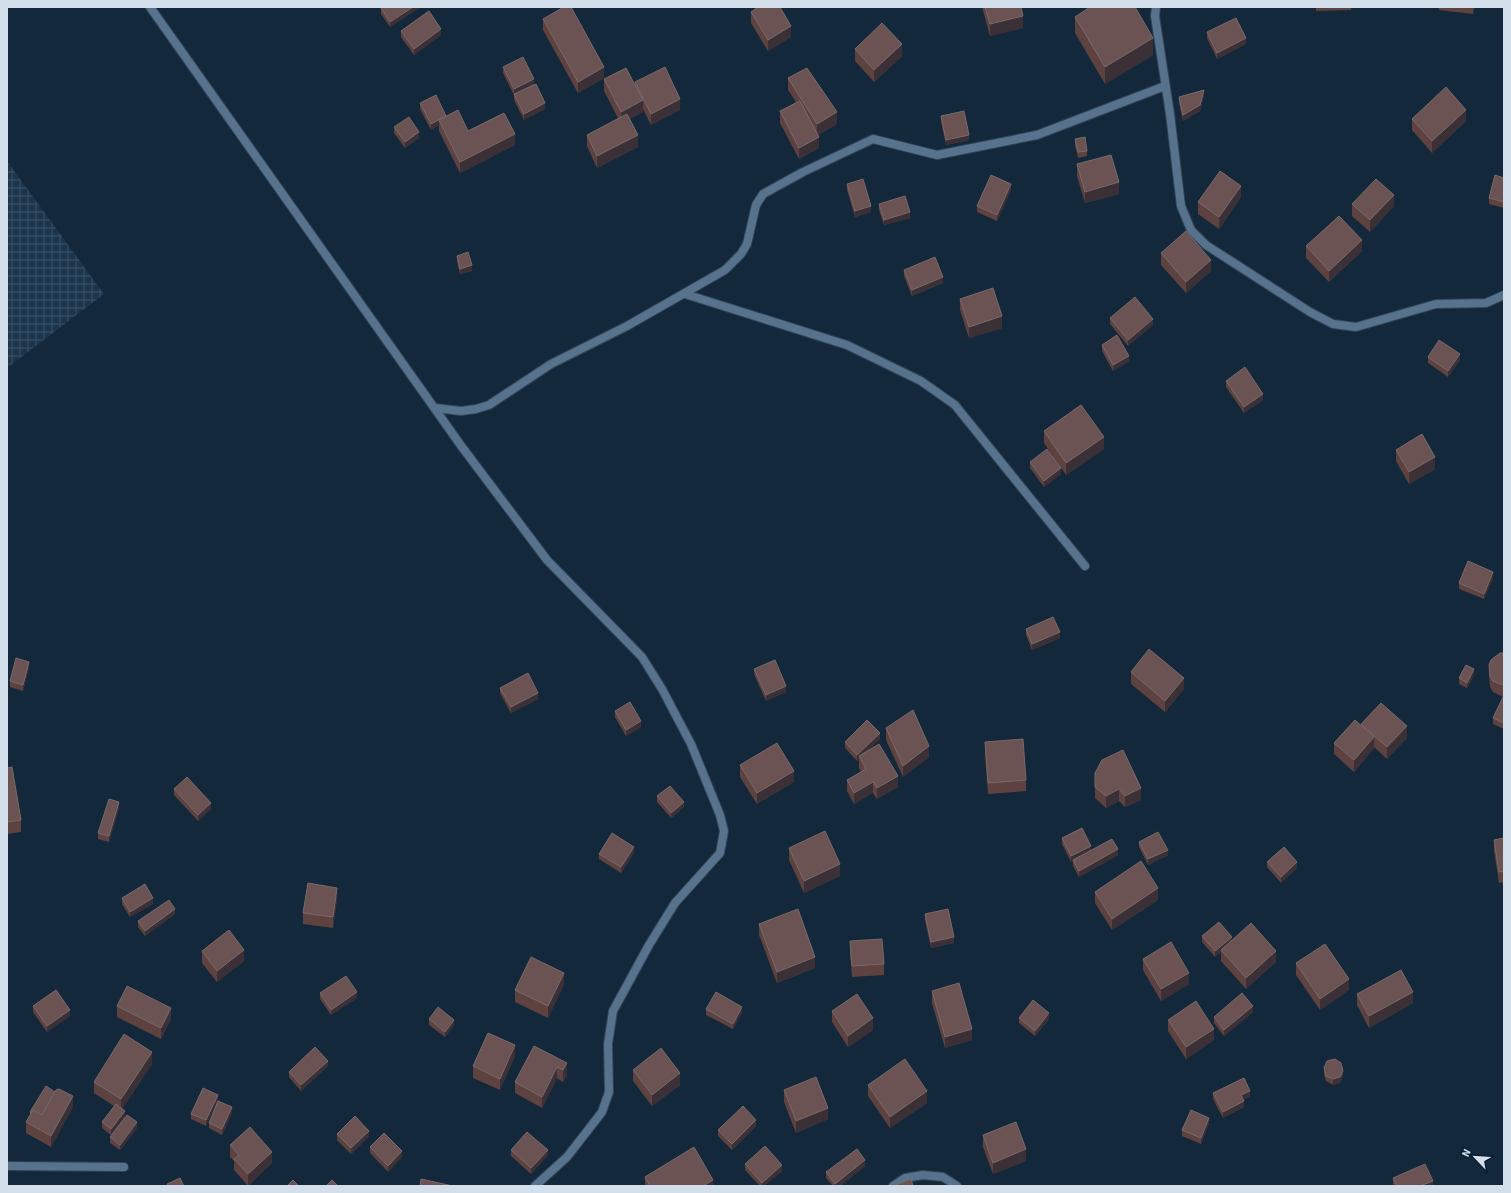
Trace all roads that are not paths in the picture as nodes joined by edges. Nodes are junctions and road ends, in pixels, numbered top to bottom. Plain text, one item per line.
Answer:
1 (150, 7) edge
2 (1156, 7) edge
3 (1165, 86) junction
4 (685, 294) junction
5 (1504, 295) edge
6 (435, 408) junction
7 (1085, 566) dead end
8 (7, 1166) edge
9 (124, 1167) dead end
10 (534, 1186) edge
11 (892, 1186) edge
12 (957, 1186) edge

1 - 6 street
2 - 3 street
3 - 4 street
3 - 5 street
4 - 6 street
4 - 7 street
6 - 10 street
8 - 9 street
11 - 12 street

